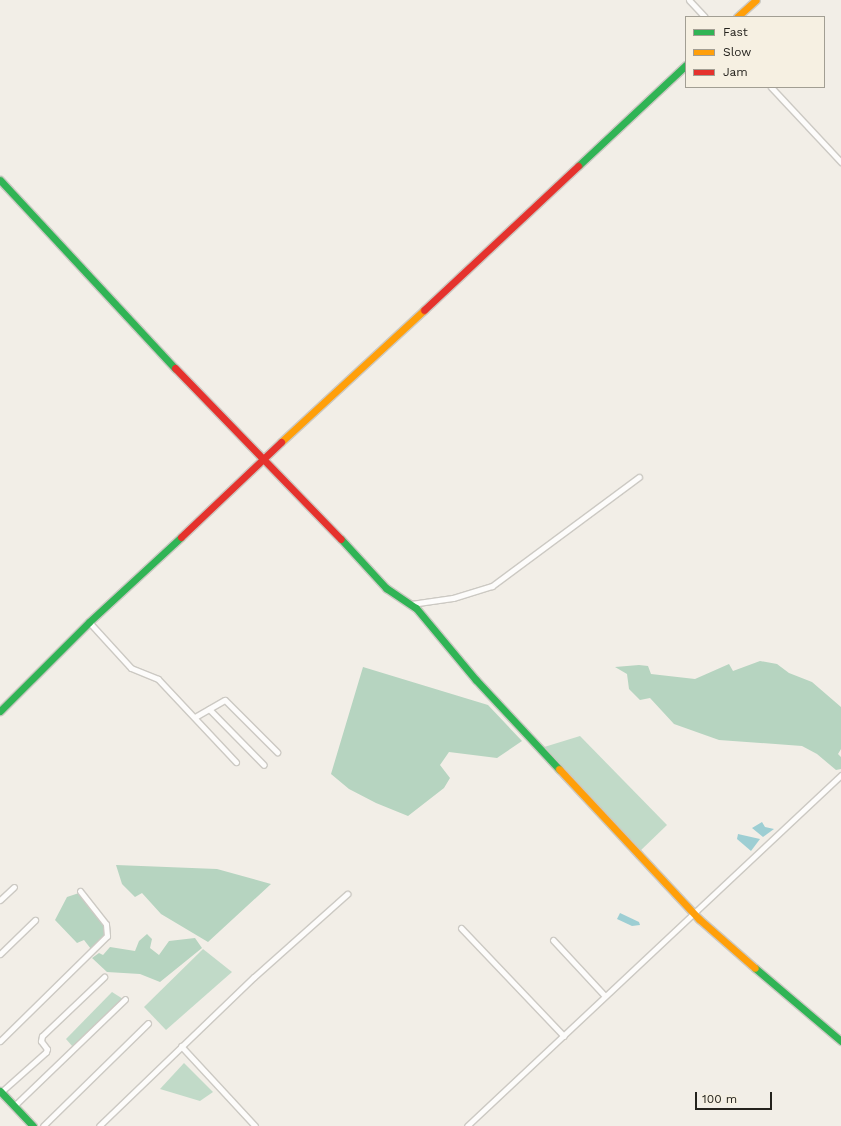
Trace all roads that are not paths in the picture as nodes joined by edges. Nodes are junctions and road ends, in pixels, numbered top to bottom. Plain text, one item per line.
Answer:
1 (689, 0) edge
2 (756, 0) edge
3 (704, 16) edge
4 (738, 16) edge
5 (685, 66) edge
6 (772, 88) edge
7 (841, 162) edge
8 (0, 180) edge
9 (266, 459) junction
10 (639, 477) dead end
11 (411, 604) junction
12 (89, 622) junction
13 (209, 709) junction
14 (0, 710) edge
15 (195, 717) junction
16 (277, 752) dead end
17 (236, 762) dead end
18 (264, 765) dead end
19 (841, 775) edge
20 (14, 887) dead end
21 (80, 890) dead end
22 (347, 894) dead end
23 (0, 900) edge
24 (693, 913) junction
25 (35, 920) dead end
26 (460, 928) dead end
27 (553, 940) dead end
28 (0, 954) edge
29 (104, 977) dead end
30 (605, 996) junction
31 (125, 999) dead end
32 (148, 1023) dead end
33 (564, 1036) junction
34 (0, 1041) edge
35 (841, 1041) edge
36 (181, 1046) junction
37 (0, 1091) edge
38 (14, 1106) junction
39 (33, 1126) edge
40 (43, 1126) edge
41 (99, 1126) edge
42 (254, 1126) edge
43 (467, 1126) edge

1 - 3 street
2 - 4 street
5 - 9 street
6 - 7 street
8 - 9 street
9 - 11 street
9 - 12 street
10 - 11 street
11 - 24 street
12 - 14 street
12 - 15 street
13 - 15 street
13 - 16 street
13 - 18 street
15 - 17 street
19 - 24 street
20 - 23 street
21 - 34 street
22 - 36 street
24 - 30 street
24 - 35 street
25 - 28 street
26 - 33 street
27 - 30 street
29 - 37 street
30 - 33 street
31 - 38 street
32 - 40 street
33 - 43 street
36 - 41 street
36 - 42 street
37 - 38 street
38 - 39 street

